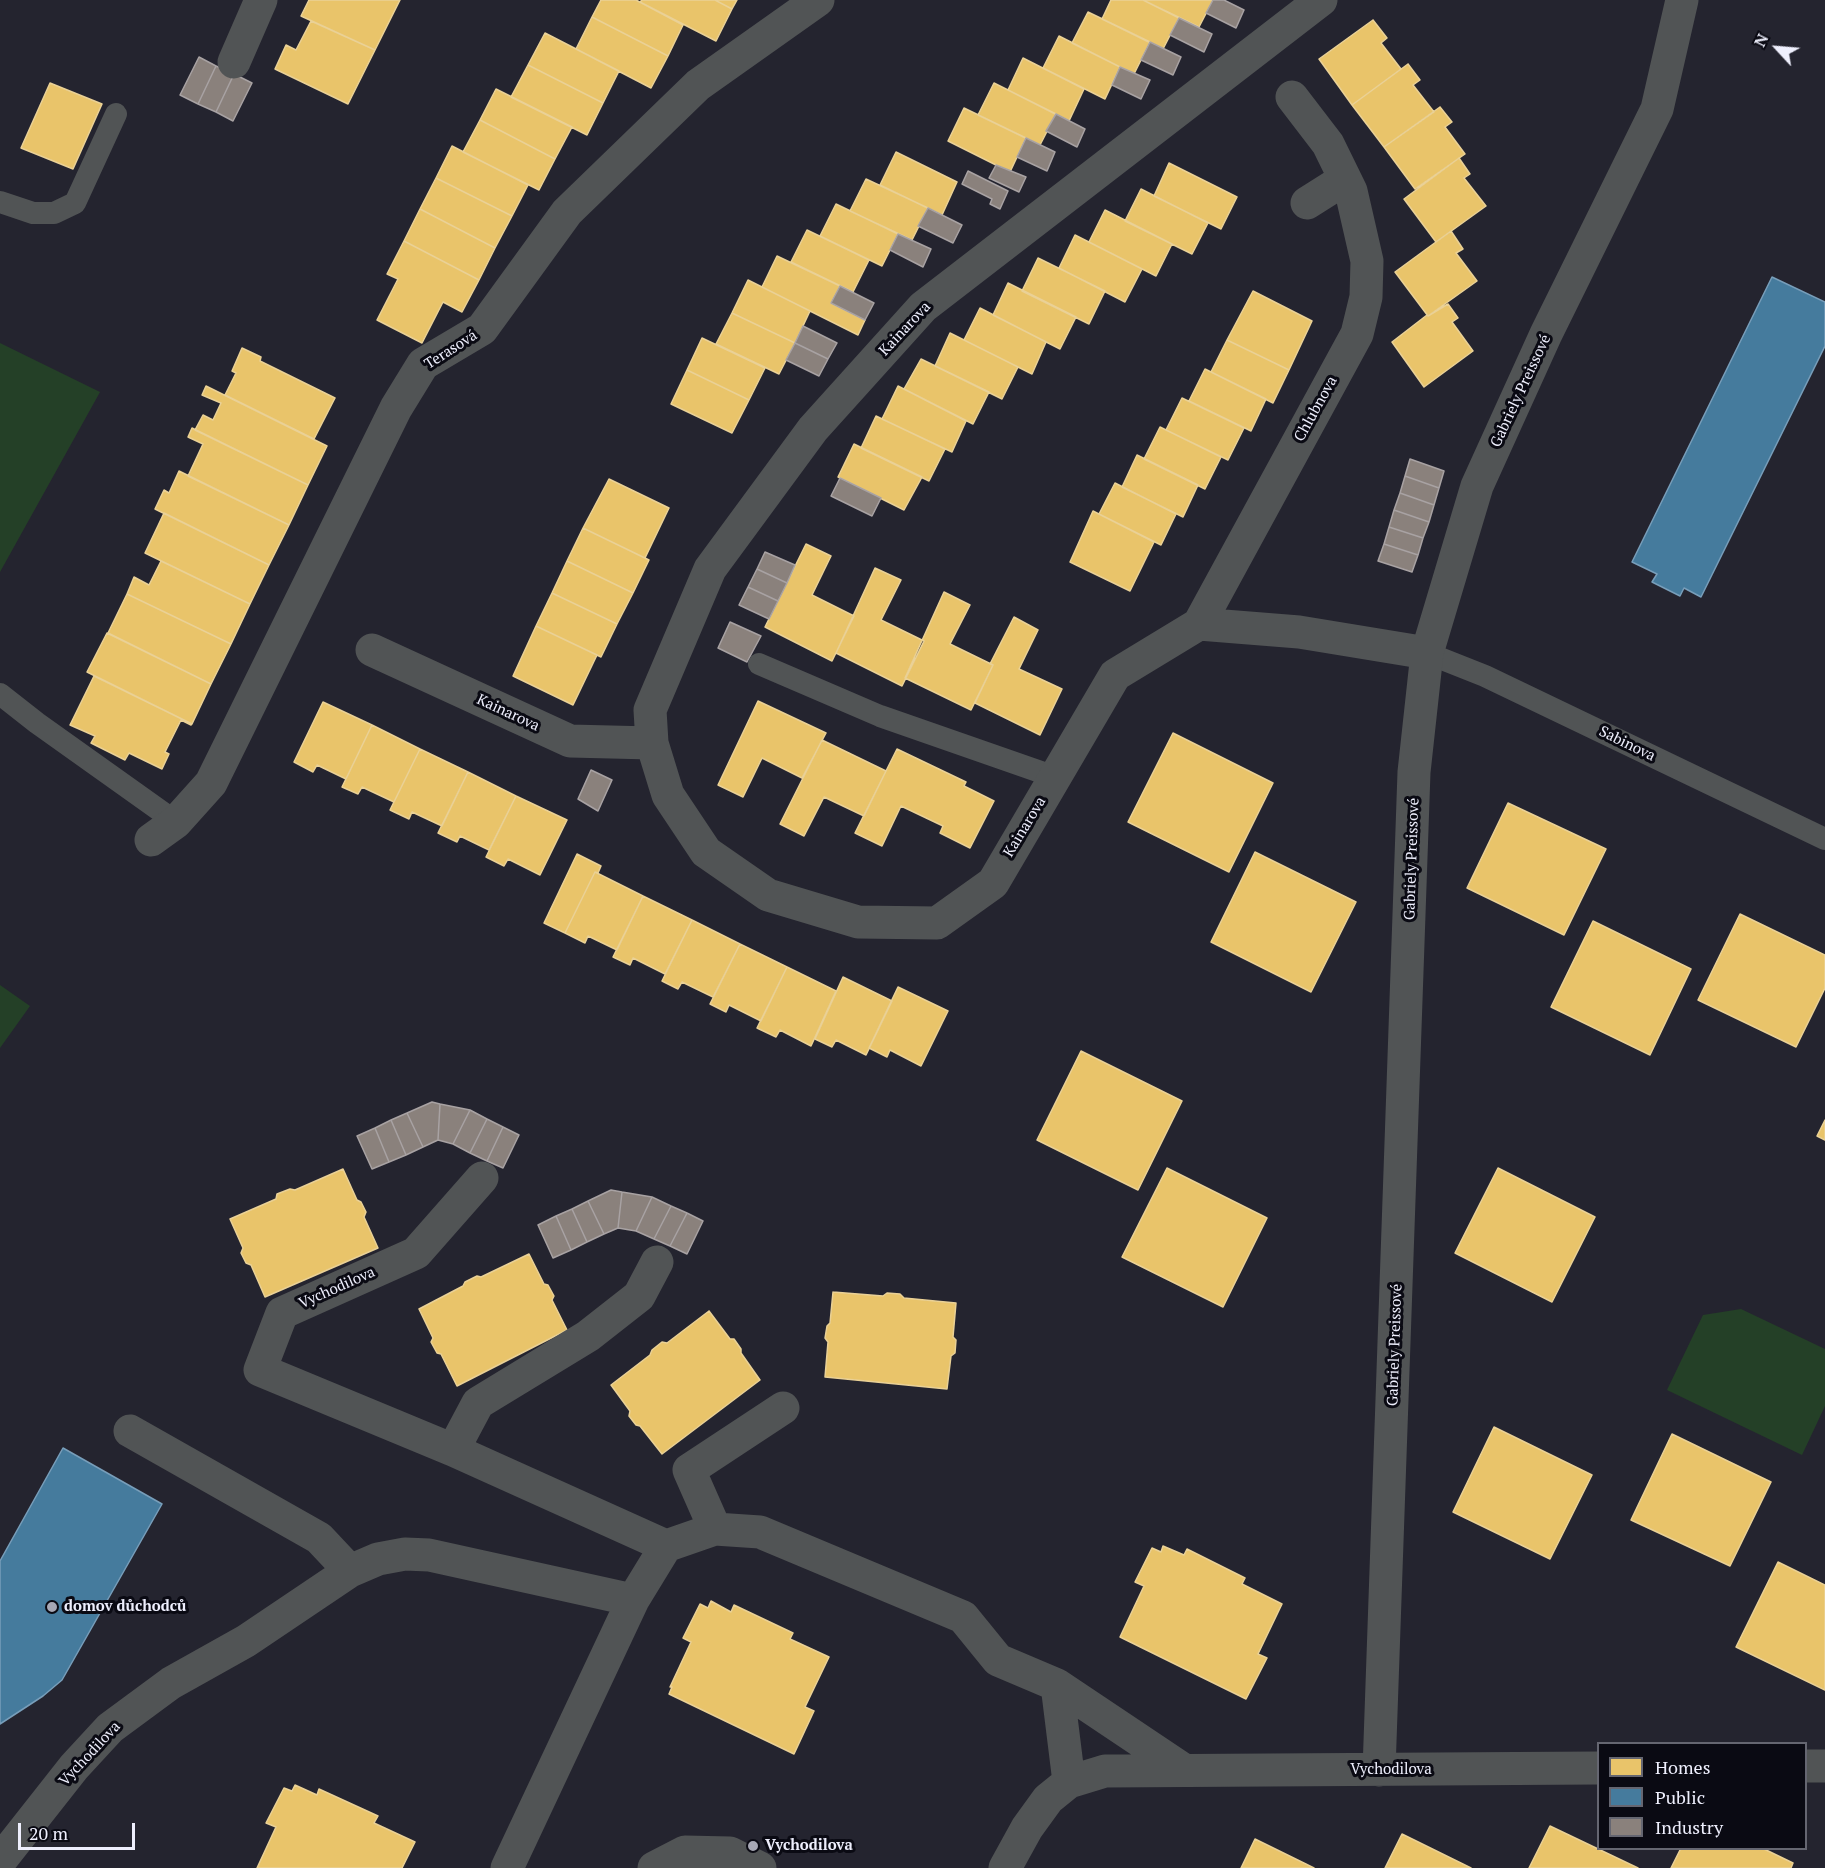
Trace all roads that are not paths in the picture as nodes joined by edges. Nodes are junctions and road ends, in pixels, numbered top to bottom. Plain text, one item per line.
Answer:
1 (261, 0) edge
2 (818, 0) edge
3 (1321, 0) edge
4 (1682, 0) edge
5 (234, 62) dead end
6 (1292, 97) dead end
7 (116, 114) dead end
8 (1345, 178) junction
9 (0, 202) edge
10 (1307, 203) dead end
11 (1199, 624) junction
12 (372, 650) dead end
13 (1427, 653) junction
14 (759, 664) dead end
15 (0, 694) edge
16 (652, 743) junction
17 (1055, 777) junction
18 (163, 831) joint
19 (1825, 838) edge
20 (482, 1178) dead end
21 (657, 1262) dead end
22 (783, 1408) dead end
23 (130, 1431) dead end
24 (453, 1450) junction
25 (715, 1529) junction
26 (666, 1546) junction
27 (350, 1571) junction
28 (633, 1600) junction
29 (1057, 1685) junction
30 (1807, 1766) edge
31 (1825, 1766) edge
32 (1597, 1768) edge
33 (1184, 1770) junction
34 (1379, 1770) junction
35 (1069, 1782) junction
36 (0, 1861) edge
37 (507, 1868) edge
38 (654, 1868) edge
39 (760, 1868) edge
40 (1005, 1868) edge

1 - 5 street
2 - 18 street, Terasová
3 - 16 street, Kainarova
4 - 13 street, Gabriely Preissové
6 - 8 street, Chlubnova
7 - 9 lane
8 - 10 street
8 - 11 street, Chlubnova
11 - 13 street
11 - 17 street, Kainarova
12 - 16 street, Kainarova
13 - 19 lane, Sabinova
13 - 34 street, Gabriely Preissové
14 - 17 lane
15 - 18 lane
16 - 17 street, Kainarova
20 - 24 street, Vychodilova
21 - 24 street
22 - 25 street
23 - 27 street
24 - 26 street, Vychodilova
25 - 26 street
25 - 29 street
26 - 28 street
27 - 28 street, Vychodilova
27 - 36 street, Vychodilova
28 - 37 street
29 - 33 street
29 - 35 street
30 - 31 street
32 - 34 street, Vychodilova
33 - 34 street, Vychodilova
33 - 35 street, Vychodilova
35 - 40 street, Vychodilova
38 - 39 street

